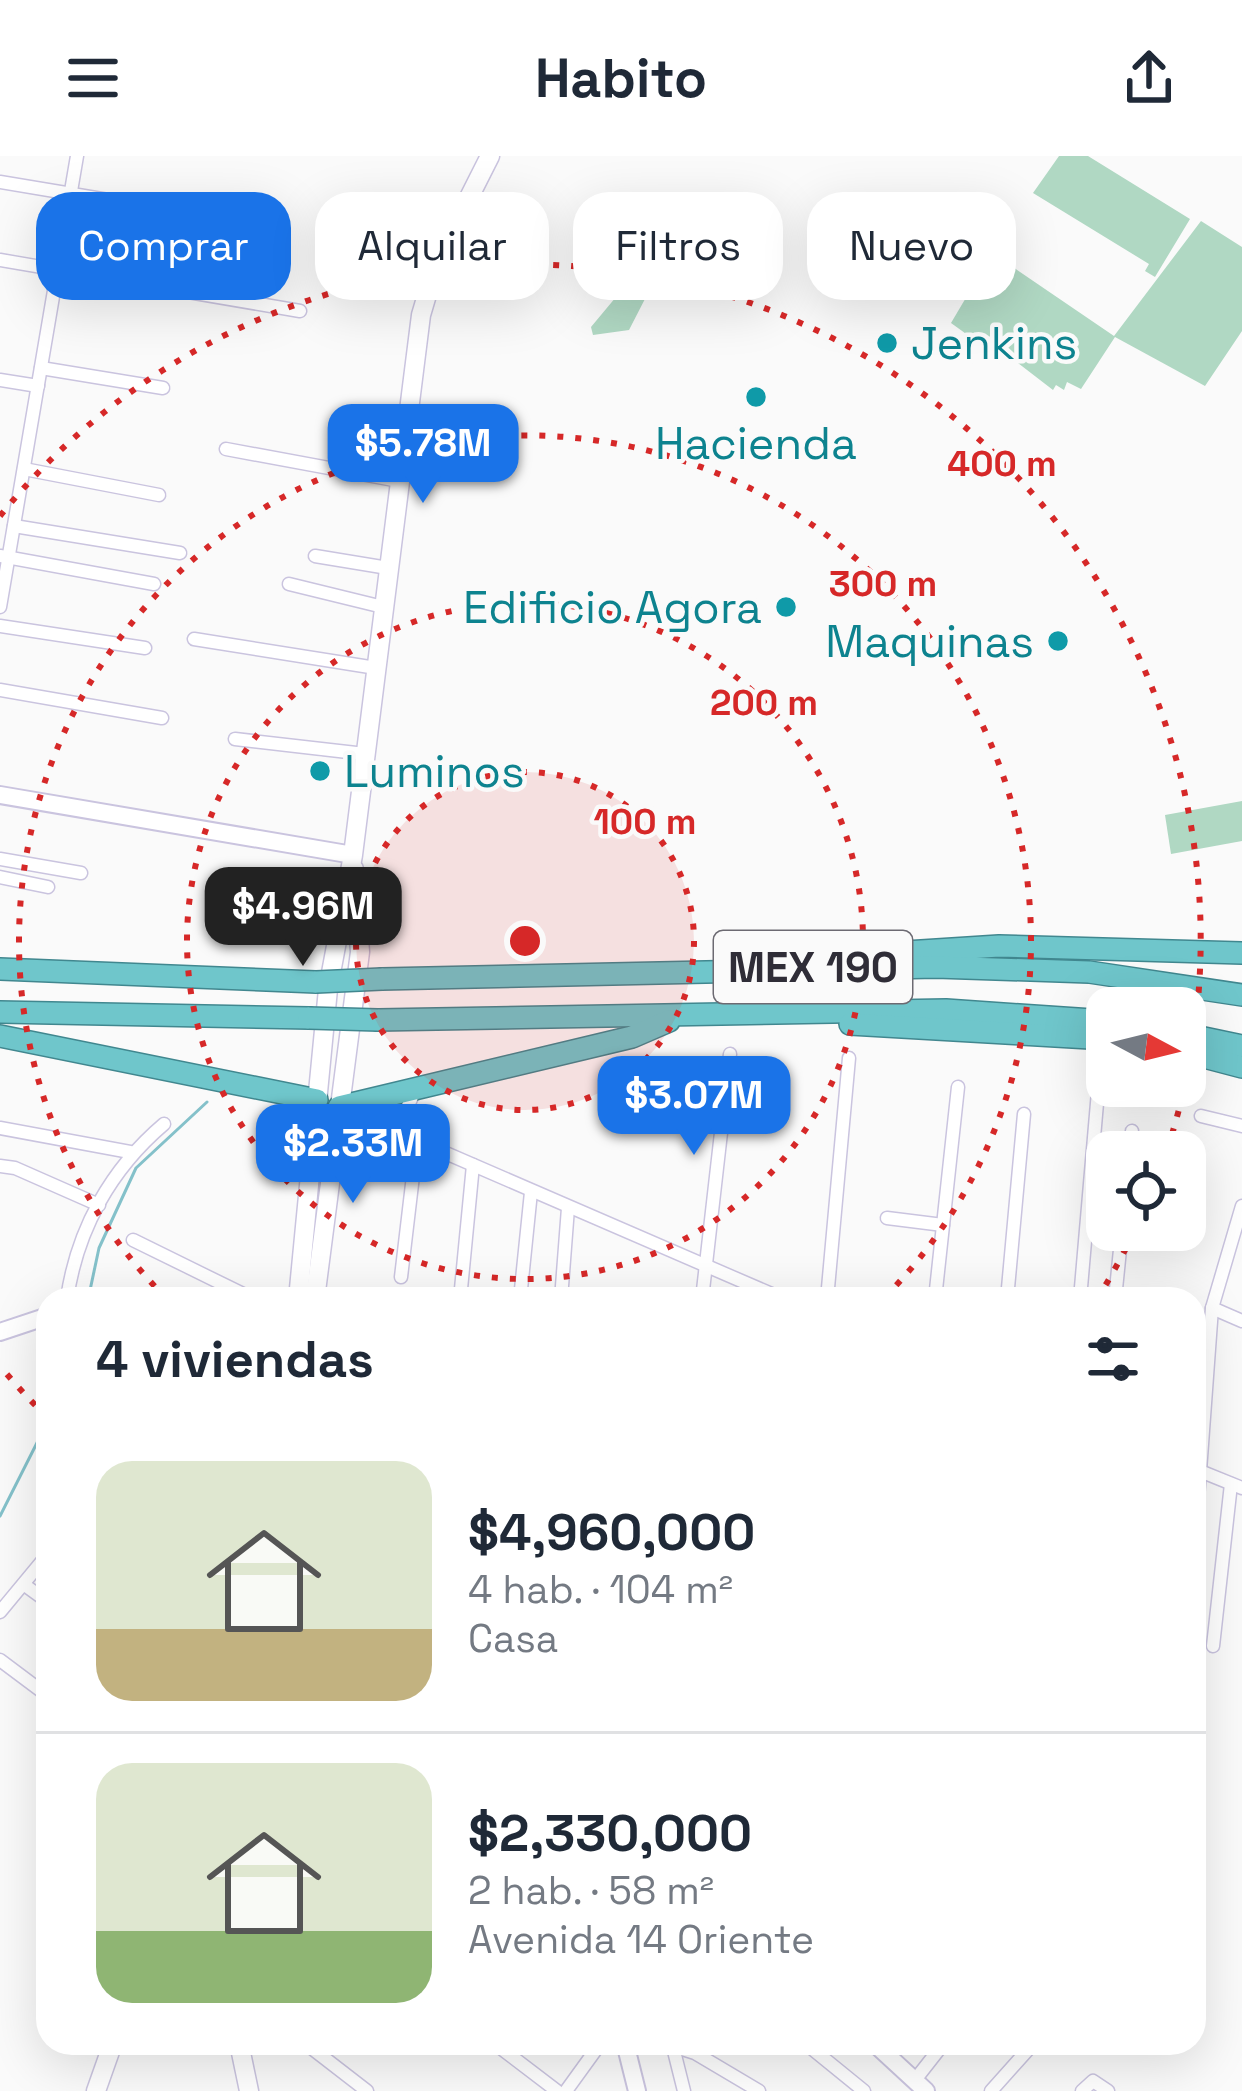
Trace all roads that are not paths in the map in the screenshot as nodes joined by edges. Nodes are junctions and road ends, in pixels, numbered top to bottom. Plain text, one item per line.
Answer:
1 (77, 156) edge
2 (490, 156) edge
3 (0, 182) edge
4 (55, 192) edge
5 (71, 192) edge
6 (0, 260) edge
7 (36, 266) edge
8 (53, 300) edge
9 (235, 300) edge
10 (300, 311) dead end
11 (41, 368) junction
12 (0, 380) edge
13 (38, 386) junction
14 (163, 388) dead end
15 (226, 449) dead end
16 (24, 469) junction
17 (399, 481) junction
18 (0, 494) edge
19 (159, 495) dead end
20 (19, 497) junction
21 (14, 526) junction
22 (180, 553) dead end
23 (315, 556) dead end
24 (4, 557) edge
25 (388, 568) junction
26 (154, 584) dead end
27 (290, 584) dead end
28 (0, 607) edge
29 (383, 607) junction
30 (0, 626) edge
31 (194, 639) dead end
32 (145, 649) dead end
33 (376, 668) junction
34 (0, 690) edge
35 (162, 718) dead end
36 (236, 740) dead end
37 (365, 754) junction
38 (0, 795) edge
39 (352, 855) junction
40 (0, 859) edge
41 (81, 873) dead end
42 (0, 878) edge
43 (48, 886) dead end
44 (1242, 952) edge
45 (790, 967) junction
46 (3, 968) edge
47 (1242, 994) edge
48 (0, 1012) edge
49 (686, 1016) junction
50 (1086, 1019) edge
51 (0, 1036) edge
52 (1086, 1038) edge
53 (1206, 1038) edge
54 (1242, 1046) edge
55 (730, 1054) dead end
56 (849, 1058) dead end
57 (1206, 1058) edge
58 (1242, 1067) edge
59 (958, 1087) dead end
60 (416, 1090) junction
61 (317, 1100) junction
62 (340, 1107) junction
63 (1097, 1107) edge
64 (1024, 1114) dead end
65 (1201, 1116) dead end
66 (164, 1124) dead end
67 (1242, 1126) edge
68 (0, 1128) edge
69 (401, 1134) junction
70 (130, 1152) junction
71 (333, 1157) junction
72 (0, 1166) edge
73 (473, 1166) junction
74 (531, 1192) junction
75 (99, 1205) junction
76 (1242, 1206) edge
77 (568, 1208) junction
78 (887, 1218) dead end
79 (944, 1225) junction
80 (1237, 1235) edge
81 (134, 1240) dead end
82 (1120, 1251) edge
83 (311, 1252) junction
84 (706, 1267) junction
85 (401, 1277) dead end
86 (71, 1287) edge
87 (229, 1287) edge
88 (301, 1287) edge
89 (314, 1287) edge
90 (461, 1287) edge
91 (521, 1287) edge
92 (562, 1287) edge
93 (704, 1287) edge
94 (736, 1287) edge
95 (828, 1287) edge
96 (936, 1287) edge
97 (1008, 1287) edge
98 (1081, 1287) edge
99 (1116, 1287) edge
100 (1212, 1308) junction
101 (36, 1320) edge
102 (1242, 1321) edge
103 (0, 1332) edge
104 (1206, 1369) edge
105 (1206, 1474) edge
106 (1237, 1486) edge
107 (36, 1571) edge
108 (26, 1586) junction
109 (36, 1593) edge
110 (0, 1612) edge
111 (1213, 1646) dead end
112 (0, 1660) edge
113 (36, 1687) edge
114 (109, 2055) edge
115 (242, 2055) edge
116 (320, 2055) edge
117 (519, 2055) edge
118 (591, 2055) edge
119 (629, 2055) edge
120 (676, 2055) edge
121 (698, 2055) edge
122 (820, 2055) edge
123 (887, 2055) edge
124 (937, 2055) edge
125 (1023, 2055) edge
126 (921, 2085) edge
127 (96, 2091) edge
128 (249, 2091) edge
129 (367, 2091) edge
130 (562, 2091) edge
131 (637, 2091) edge
132 (684, 2091) edge
133 (759, 2091) edge
134 (863, 2091) edge
135 (991, 2091) edge
136 (1082, 2091) edge
137 (1108, 2091) edge

1 - 5 street
2 - 17 main road
3 - 4 street
6 - 7 street
8 - 11 street
9 - 10 street
11 - 13 street
11 - 14 street
12 - 13 street
13 - 16 street
15 - 17 street
16 - 19 street
16 - 20 street
17 - 25 main road
18 - 20 street
20 - 21 street
21 - 22 street
21 - 24 street
23 - 25 street
24 - 26 street
24 - 28 street
25 - 29 main road
27 - 29 street
29 - 33 main road
30 - 32 street
31 - 33 street
33 - 37 main road
34 - 35 street
36 - 37 street
37 - 39 main road
38 - 39 street
39 - 61 main road
39 - 62 main road
40 - 41 street
42 - 43 street
44 - 45 highway
45 - 46 highway, MEX 190, bridge
45 - 47 highway, MEX 190
48 - 49 highway, MEX 190, bridge
49 - 50 highway, MEX 190
49 - 52 highway
49 - 60 highway
51 - 61 highway
53 - 54 highway
55 - 84 street
56 - 95 street
57 - 58 highway
59 - 79 street
60 - 62 highway
60 - 69 street
61 - 62 street
61 - 83 main road
62 - 69 street
62 - 71 main road
63 - 98 street
64 - 97 street
65 - 67 street
66 - 70 street
68 - 70 street
69 - 71 main road
69 - 73 street
69 - 85 street
70 - 75 street
71 - 83 main road
72 - 75 street
73 - 74 street
73 - 90 street
74 - 77 street
74 - 91 street
75 - 86 street
76 - 80 street
77 - 84 street
77 - 92 street
78 - 79 street
79 - 96 street
80 - 100 street
81 - 87 street
82 - 99 street
83 - 88 main road
83 - 89 main road
84 - 93 street
84 - 94 street
100 - 102 street
100 - 104 street
101 - 103 street
105 - 106 street
106 - 111 street
107 - 108 street
108 - 109 street
108 - 110 street
112 - 113 street
114 - 127 main road
115 - 128 main road
116 - 129 street
117 - 130 street
118 - 130 street
119 - 131 street
120 - 132 street
121 - 133 street
122 - 134 street
123 - 126 street
124 - 126 street
125 - 135 street
136 - 137 street

